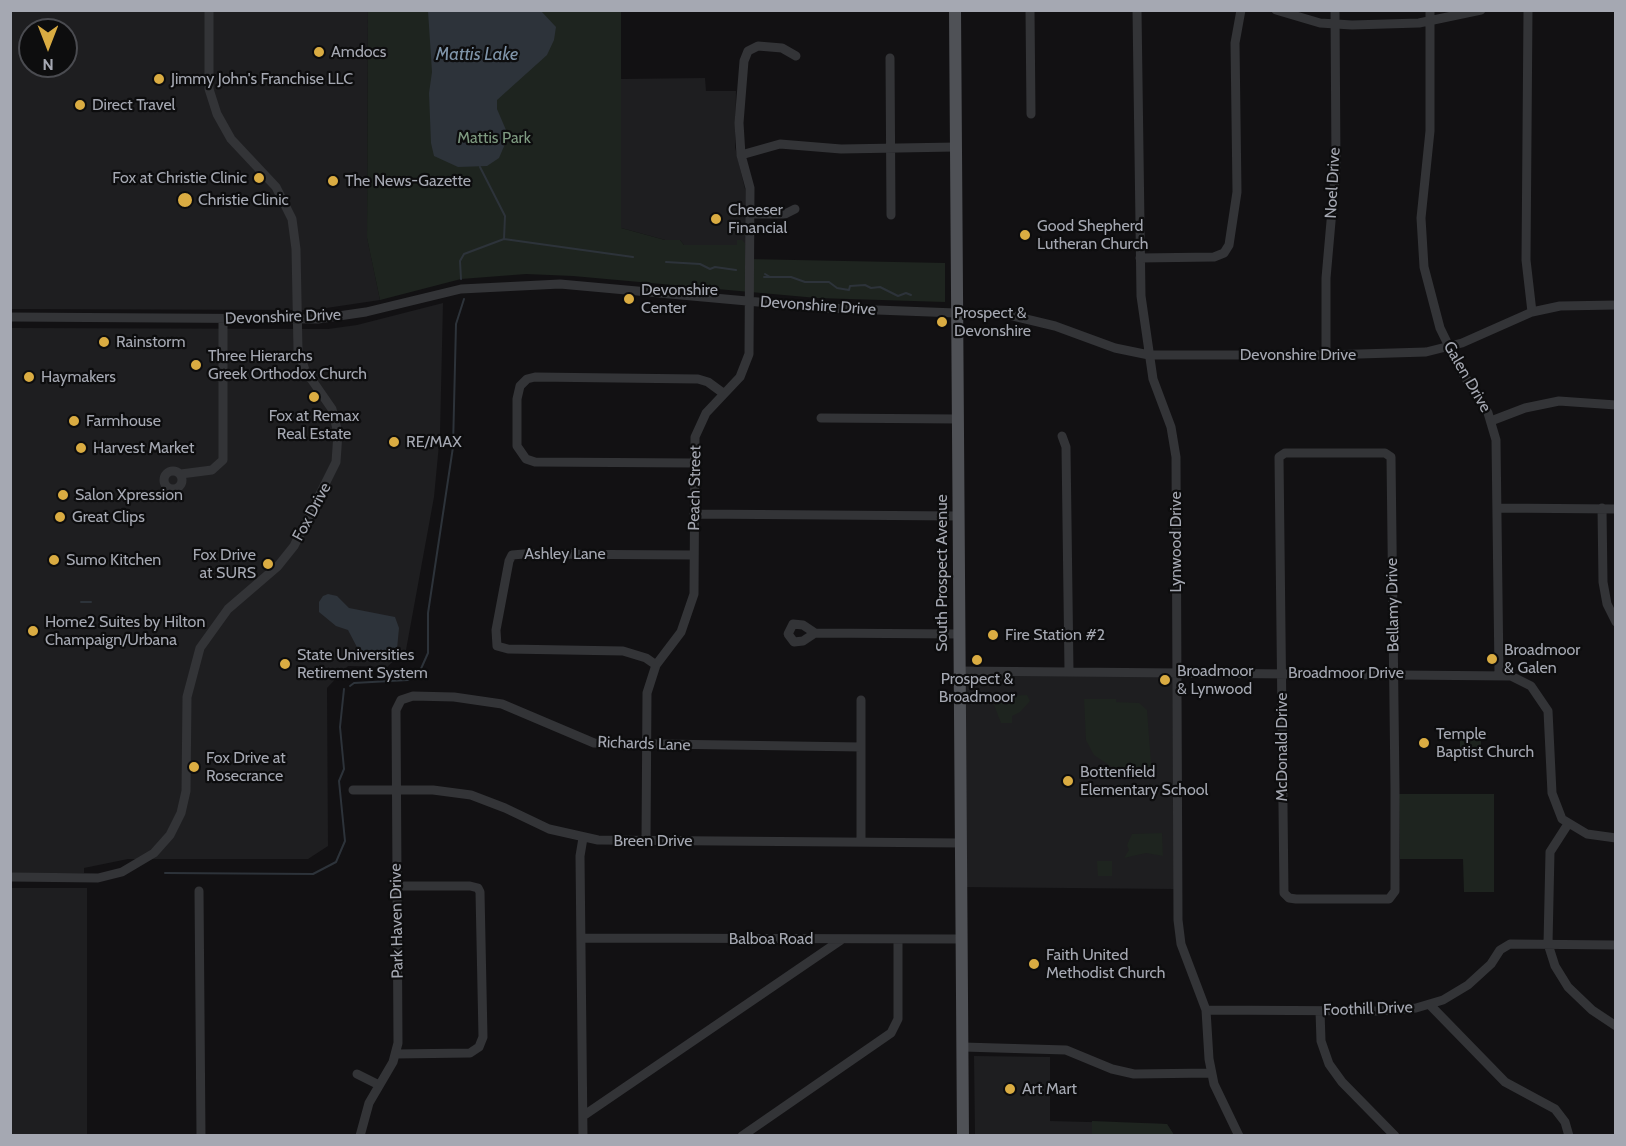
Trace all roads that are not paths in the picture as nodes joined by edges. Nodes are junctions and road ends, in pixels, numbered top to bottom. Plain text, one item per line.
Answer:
1 (209, 10) edge
2 (955, 10) edge
3 (1030, 10) edge
4 (1137, 10) edge
5 (1241, 10) edge
6 (1276, 10) edge
7 (1335, 10) edge
8 (1430, 10) edge
9 (1481, 10) edge
10 (1528, 10) edge
11 (1430, 21) junction
12 (1335, 25) junction
13 (796, 56) dead end
14 (890, 58) dead end
15 (1031, 114) dead end
16 (956, 147) junction
17 (890, 149) junction
18 (741, 155) junction
19 (795, 209) dead end
20 (749, 214) junction
21 (891, 215) dead end
22 (1140, 258) junction
23 (750, 302) junction
24 (1616, 305) edge
25 (1532, 312) junction
26 (957, 313) junction
27 (10, 317) edge
28 (223, 320) junction
29 (296, 320) junction
30 (1448, 347) junction
31 (1149, 355) junction
32 (1326, 355) junction
33 (723, 393) junction
34 (1616, 405) edge
35 (821, 418) dead end
36 (958, 419) junction
37 (1491, 421) junction
38 (1062, 436) dead end
39 (1391, 457) joint
40 (693, 463) junction
41 (181, 474) dead end
42 (1497, 508) junction
43 (1602, 508) junction
44 (1616, 508) edge
45 (694, 514) junction
46 (958, 516) junction
47 (694, 555) junction
48 (1616, 622) edge
49 (815, 633) dead end
50 (959, 634) junction
51 (656, 665) junction
52 (959, 671) junction
53 (1068, 671) junction
54 (1177, 672) junction
55 (1282, 673) junction
56 (1393, 674) junction
57 (1498, 674) junction
58 (401, 700) joint
59 (861, 700) dead end
60 (647, 746) junction
61 (861, 747) junction
62 (353, 790) dead end
63 (396, 790) junction
64 (1568, 824) junction
65 (583, 838) junction
66 (1616, 838) edge
67 (646, 840) junction
68 (861, 842) junction
69 (961, 843) junction
70 (10, 877) edge
71 (397, 886) junction
72 (199, 891) dead end
73 (1393, 896) joint
74 (581, 938) junction
75 (842, 939) junction
76 (962, 939) junction
77 (898, 940) junction
78 (1548, 944) junction
79 (1616, 945) edge
80 (1430, 1005) junction
81 (1206, 1010) junction
82 (1320, 1011) junction
83 (1616, 1026) edge
84 (963, 1047) junction
85 (396, 1054) junction
86 (1211, 1073) junction
87 (357, 1074) dead end
88 (379, 1086) junction
89 (583, 1116) junction
90 (201, 1136) edge
91 (360, 1136) edge
92 (583, 1136) edge
93 (742, 1136) edge
94 (963, 1136) edge
95 (1239, 1136) edge
96 (1395, 1136) edge
97 (1569, 1136) edge

1 - 29 street, Fox Drive
2 - 16 main road, South Prospect Avenue
3 - 15 street
4 - 22 street, Lynwood Drive
5 - 22 street
6 - 12 street
7 - 12 street, Noel Drive
8 - 11 street, Galen Drive
9 - 11 street
10 - 25 street
11 - 12 street
11 - 30 street, Galen Drive
12 - 32 street, Noel Drive
13 - 18 street, Peach Street
14 - 17 street
16 - 17 street
16 - 26 main road, South Prospect Avenue
17 - 18 street
17 - 21 street
18 - 20 street, Peach Street
19 - 20 street
20 - 23 street, Peach Street
22 - 31 street, Lynwood Drive
23 - 26 street, Devonshire Drive
23 - 29 street, Devonshire Drive
23 - 33 street, Peach Street
24 - 25 street, Devonshire Drive
25 - 30 street, Devonshire Drive
26 - 31 street, Devonshire Drive
26 - 36 main road, South Prospect Avenue
27 - 28 street, Devonshire Drive
28 - 29 street, Devonshire Drive
28 - 41 street
29 - 70 street, Fox Drive
30 - 32 street, Devonshire Drive
30 - 37 street, Galen Drive
31 - 32 street, Devonshire Drive
31 - 54 street, Lynwood Drive
33 - 40 street, Peach Street
33 - 40 street
34 - 37 street
35 - 36 street
36 - 46 main road, South Prospect Avenue
37 - 42 street, Galen Drive
38 - 53 street
39 - 55 street, McDonald Drive
39 - 56 street, Bellamy Drive
40 - 45 street, Peach Street
42 - 43 street
42 - 57 street, Galen Drive
43 - 44 street
43 - 48 street
45 - 46 street
45 - 47 street, Peach Street
46 - 50 main road, South Prospect Avenue
47 - 51 street, Peach Street
47 - 51 street, Ashley Lane
49 - 50 street
50 - 52 main road, South Prospect Avenue
51 - 60 street, Peach Street
52 - 53 street, Broadmoor Drive
52 - 69 main road, South Prospect Avenue
53 - 54 street, Broadmoor Drive
54 - 55 street, Broadmoor Drive
54 - 81 street, Lynwood Drive
55 - 56 street, Broadmoor Drive
55 - 73 street, McDonald Drive
56 - 57 street, Broadmoor Drive
56 - 73 street, Bellamy Drive
57 - 64 street, Broadmoor Drive
58 - 60 street, Richards Lane
58 - 63 street, Park Haven Drive
59 - 61 street
60 - 61 street, Richards Lane
60 - 67 street, Peach Street
61 - 68 street
62 - 63 street, Breen Drive
63 - 65 street, Breen Drive
63 - 71 street, Park Haven Drive
64 - 66 street
64 - 78 street
65 - 67 street, Breen Drive
65 - 74 street
67 - 68 street, Breen Drive
68 - 69 street, Breen Drive
69 - 76 main road, South Prospect Avenue
71 - 85 street, Park Haven Drive
71 - 85 street
72 - 90 street
74 - 75 street, Balboa Road
74 - 89 street
75 - 77 street, Balboa Road
75 - 89 street
76 - 77 street, Balboa Road
76 - 84 main road, South Prospect Avenue
77 - 93 street
78 - 79 street, Foothill Drive
78 - 80 street, Foothill Drive
78 - 83 street
80 - 82 street, Foothill Drive
80 - 97 street
81 - 82 street, Foothill Drive
81 - 86 street, Lynwood Drive
82 - 96 street
84 - 86 street
84 - 94 main road, South Prospect Avenue
85 - 88 street, Park Haven Drive
86 - 95 street, Lynwood Drive
87 - 88 street
88 - 91 street, Park Haven Drive
89 - 92 street

